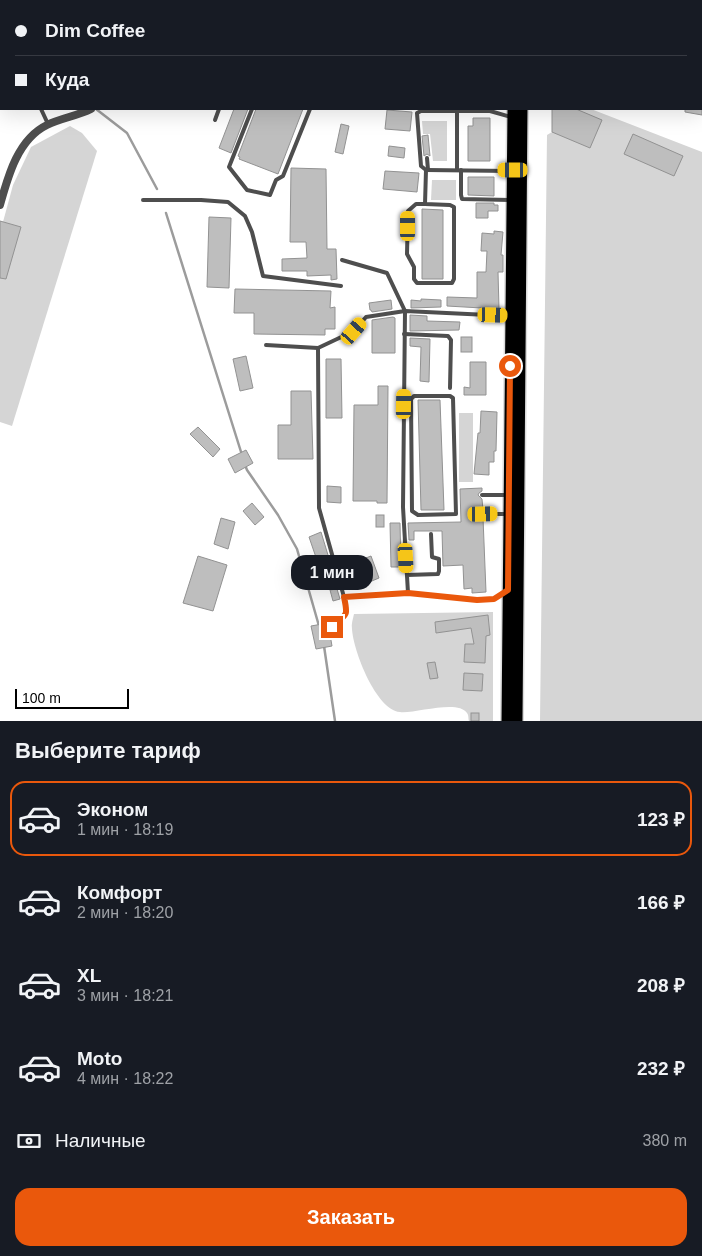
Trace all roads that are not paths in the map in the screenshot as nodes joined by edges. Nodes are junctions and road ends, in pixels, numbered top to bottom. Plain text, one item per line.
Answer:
1 (153, 0) edge
2 (181, 0) edge
3 (41, 110) edge
4 (88, 110) edge
5 (219, 110) edge
6 (252, 110) edge
7 (310, 110) edge
8 (522, 110) edge
9 (457, 111) junction
10 (513, 113) edge
11 (215, 120) dead end
12 (48, 124) junction
13 (427, 158) dead end
14 (427, 170) junction
15 (459, 170) junction
16 (513, 170) junction
17 (3, 183) edge
18 (143, 200) dead end
19 (512, 200) junction
20 (426, 204) junction
21 (0, 205) edge
22 (342, 260) dead end
23 (341, 286) dead end
24 (404, 311) junction
25 (511, 316) junction
26 (404, 334) junction
27 (266, 345) dead end
28 (318, 348) junction
29 (450, 388) dead end
30 (482, 495) dead end
31 (509, 495) junction
32 (456, 514) junction
33 (461, 514) dead end
34 (483, 514) dead end
35 (509, 514) junction
36 (431, 534) dead end
37 (407, 575) junction
38 (508, 590) junction
39 (408, 593) junction
40 (344, 597) junction
41 (334, 636) dead end
42 (507, 721) edge
43 (517, 721) edge

1 - 2 lane
3 - 12 lane
4 - 12 street
5 - 11 lane
6 - 7 lane
8 - 43 main road
9 - 10 lane
9 - 14 lane
9 - 15 lane
10 - 16 main road
12 - 17 street
13 - 14 lane
14 - 15 lane
14 - 20 lane
15 - 16 lane
15 - 19 lane
16 - 19 main road
17 - 21 street
18 - 23 lane
19 - 25 main road
20 - 20 lane
22 - 24 lane
24 - 25 lane
24 - 26 lane
24 - 28 lane
25 - 31 main road
26 - 29 lane
26 - 37 lane
27 - 28 lane
28 - 40 lane
30 - 31 lane
31 - 35 main road
32 - 32 lane
32 - 33 lane
34 - 35 lane
35 - 38 main road
36 - 37 lane
37 - 39 lane
38 - 39 lane
38 - 42 main road
39 - 40 lane
40 - 41 lane

